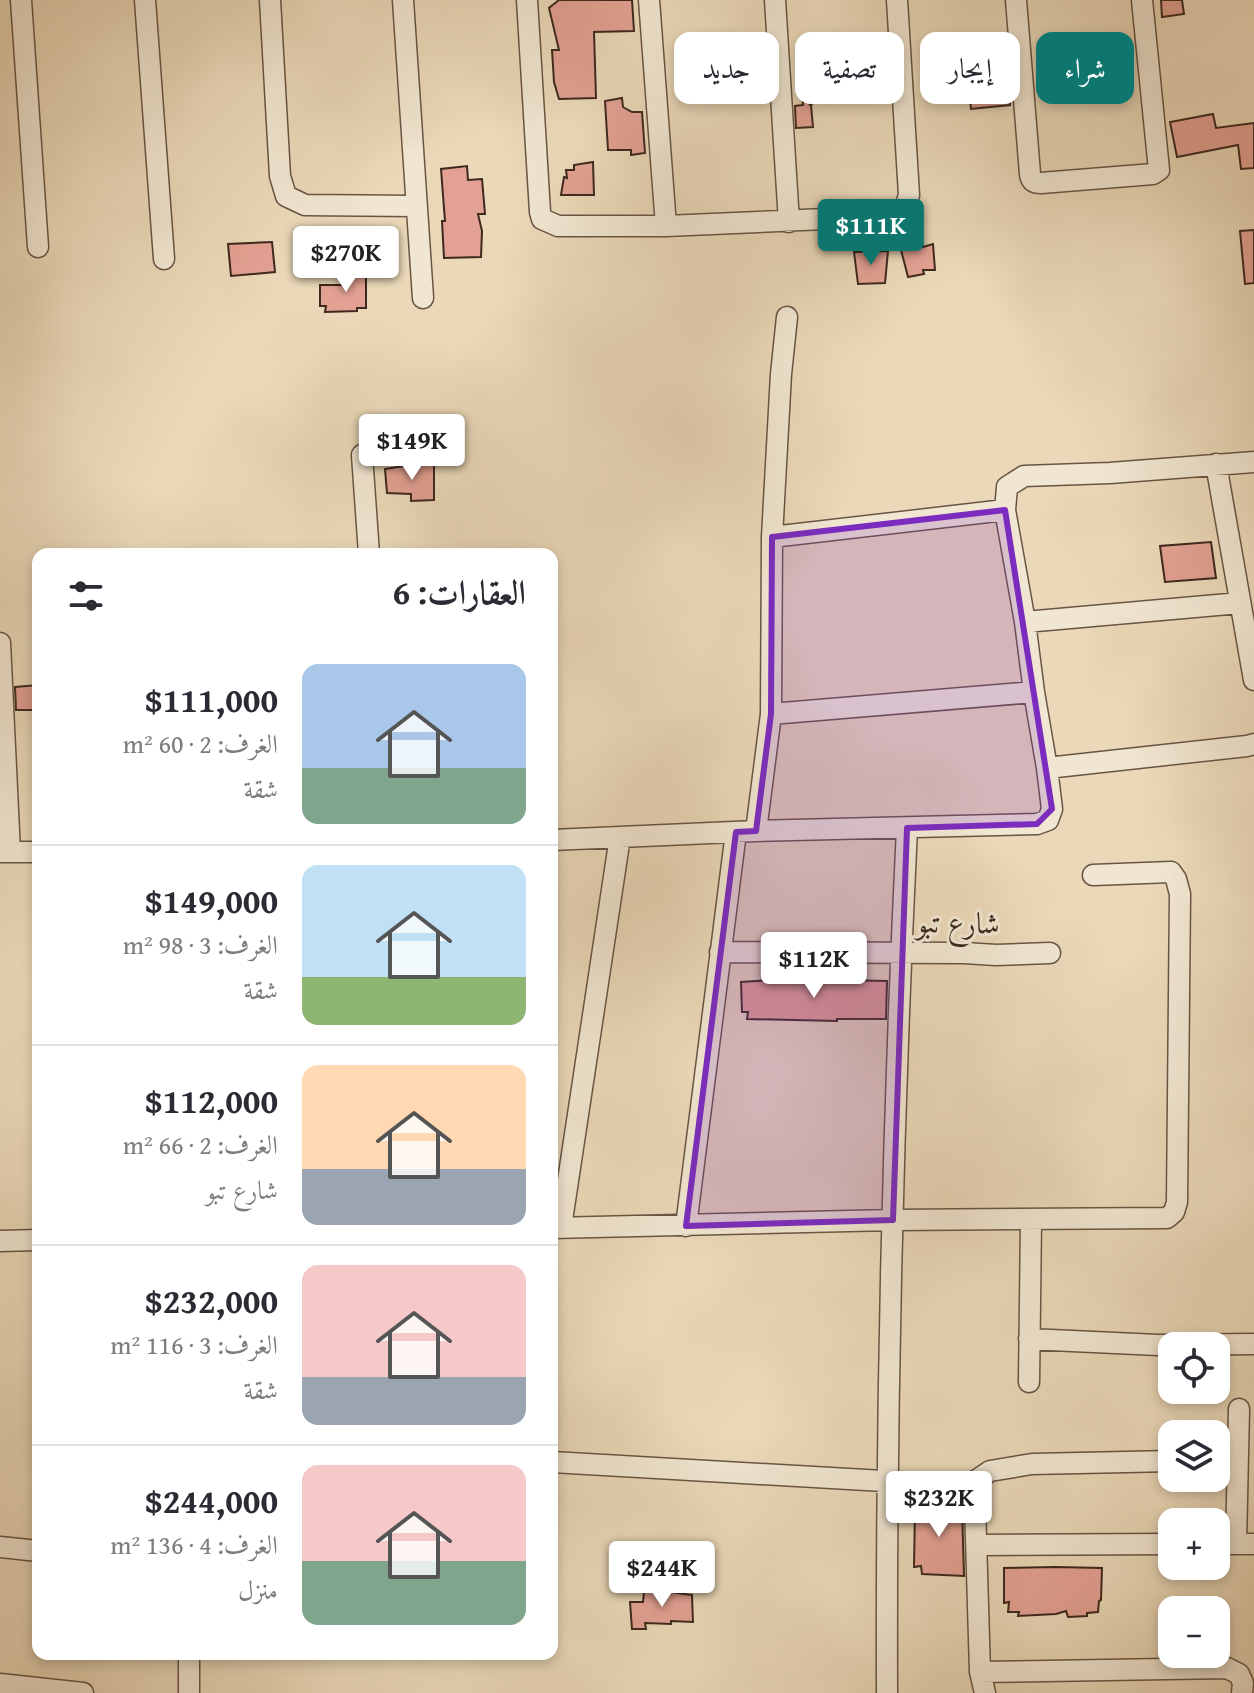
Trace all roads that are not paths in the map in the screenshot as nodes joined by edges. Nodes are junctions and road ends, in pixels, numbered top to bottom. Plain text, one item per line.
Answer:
1 (21, 0) edge
2 (145, 0) edge
3 (270, 0) edge
4 (403, 0) edge
5 (527, 0) edge
6 (649, 0) edge
7 (775, 0) edge
8 (897, 0) edge
9 (1016, 0) edge
10 (1142, 0) edge
11 (416, 206) junction
12 (789, 222) junction
13 (666, 226) junction
14 (38, 247) dead end
15 (164, 259) dead end
16 (423, 298) dead end
17 (787, 317) dead end
18 (362, 455) dead end
19 (1254, 462) edge
20 (1216, 464) junction
21 (1005, 510) junction
22 (772, 537) junction
23 (369, 548) edge
24 (1240, 603) junction
25 (1025, 622) junction
26 (0, 643) edge
27 (1254, 680) edge
28 (1034, 692) junction
29 (771, 714) junction
30 (1254, 744) edge
31 (2, 762) edge
32 (1047, 768) junction
33 (907, 828) junction
34 (746, 832) junction
35 (620, 837) junction
36 (558, 840) edge
37 (5, 852) edge
38 (32, 852) edge
39 (1093, 875) dead end
40 (720, 952) junction
41 (901, 952) junction
42 (1050, 953) dead end
43 (558, 1216) edge
44 (893, 1220) junction
45 (1031, 1220) junction
46 (686, 1226) junction
47 (558, 1228) edge
48 (32, 1240) edge
49 (0, 1241) edge
50 (1029, 1339) junction
51 (1254, 1344) edge
52 (1029, 1382) dead end
53 (1239, 1409) dead end
54 (1230, 1460) edge
55 (1238, 1460) junction
56 (1158, 1461) edge
57 (558, 1462) edge
58 (886, 1481) junction
59 (965, 1488) junction
60 (1158, 1544) edge
61 (1235, 1544) edge
62 (977, 1545) junction
63 (0, 1547) edge
64 (32, 1550) edge
65 (189, 1660) edge
66 (980, 1672) junction
67 (0, 1684) edge
68 (83, 1693) edge
69 (189, 1693) edge
70 (887, 1693) edge
71 (985, 1693) edge
72 (1242, 1693) edge

1 - 14 street
2 - 15 street
3 - 11 street
4 - 11 street
5 - 13 street
6 - 13 street
7 - 12 street
8 - 12 street
9 - 10 street
11 - 16 street
12 - 13 street
17 - 22 street
18 - 23 street
19 - 20 street
20 - 21 street
20 - 24 street
21 - 22 street
21 - 25 street
22 - 29 street
24 - 25 street
24 - 27 street
25 - 28 street
26 - 31 street
28 - 29 street
28 - 32 street
29 - 34 street
30 - 32 street
31 - 37 street
32 - 33 street
33 - 34 street
33 - 41 street
34 - 35 street
34 - 40 street
35 - 36 street
35 - 43 street
37 - 38 street
39 - 45 street
40 - 41 street, شارع تبو
40 - 46 street
41 - 42 street, شارع تبو
41 - 44 street
44 - 45 street
44 - 46 street
44 - 58 street
45 - 50 street
46 - 47 street
48 - 49 street
50 - 51 street
50 - 52 street
53 - 55 street
54 - 55 street
55 - 61 street
56 - 59 street
57 - 58 street
58 - 59 street
58 - 70 street
59 - 62 street
60 - 62 street
62 - 66 street
63 - 64 street
65 - 69 street
66 - 71 street
66 - 72 street
67 - 68 street

